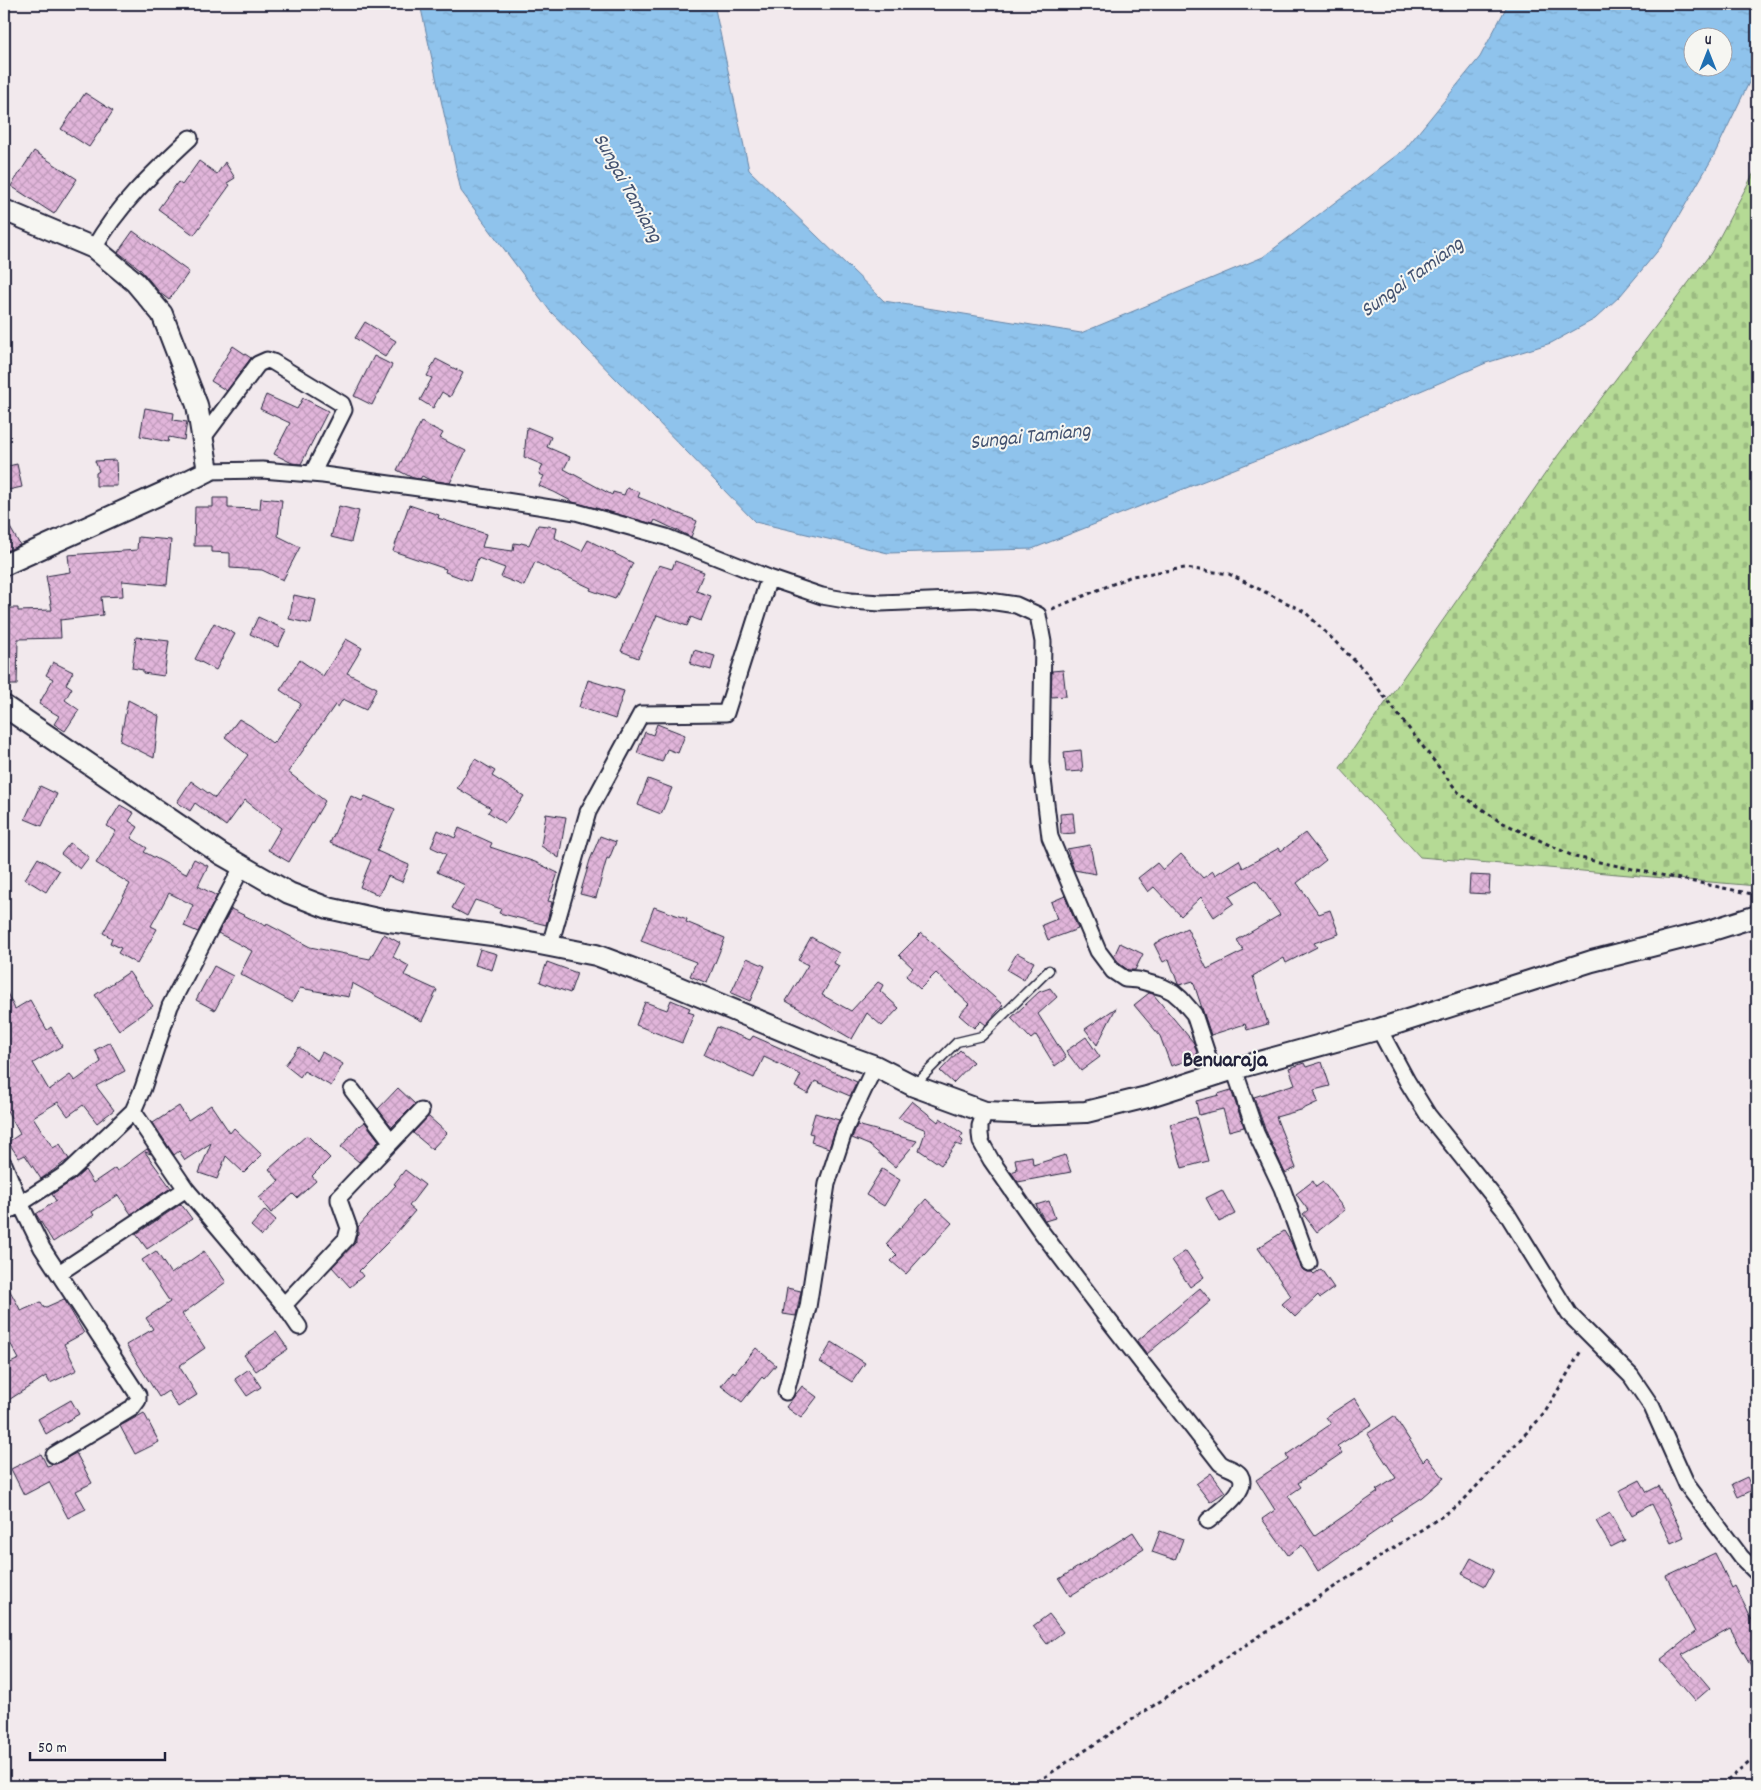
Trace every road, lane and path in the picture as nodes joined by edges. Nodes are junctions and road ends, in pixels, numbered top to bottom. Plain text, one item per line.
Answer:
1 (190, 138) dead end
2 (4, 210) edge
3 (94, 248) junction
4 (202, 439) junction
5 (208, 471) junction
6 (312, 474) junction
7 (4, 565) edge
8 (769, 578) junction
9 (1038, 615) junction
10 (4, 706) edge
11 (242, 867) junction
12 (1757, 895) edge
13 (1757, 916) edge
14 (550, 945) junction
15 (1049, 970) dead end
16 (1378, 1029) junction
17 (875, 1066) junction
18 (1234, 1069) junction
19 (1214, 1075) junction
20 (914, 1086) junction
21 (352, 1090) dead end
22 (133, 1111) junction
23 (421, 1111) dead end
24 (985, 1112) junction
25 (391, 1141) junction
26 (4, 1164) edge
27 (186, 1189) junction
28 (20, 1203) junction
29 (4, 1214) edge
30 (1309, 1263) dead end
31 (59, 1273) junction
32 (284, 1305) junction
33 (299, 1327) dead end
34 (1590, 1335) junction
35 (786, 1392) dead end
36 (54, 1455) dead end
37 (1208, 1521) dead end
38 (1757, 1573) edge
39 (1757, 1708) edge
40 (1757, 1728) edge
41 (1757, 1756) edge
42 (1031, 1786) edge
43 (1721, 1786) edge

1 - 3 street
2 - 3 main road
3 - 4 main road
4 - 5 main road
4 - 6 street
5 - 6 street
5 - 7 main road
6 - 8 street
8 - 9 street
8 - 14 street
9 - 12 path
9 - 19 street
10 - 11 main road
11 - 14 main road
11 - 22 street
13 - 16 main road
14 - 17 main road
15 - 20 lane
16 - 18 main road
16 - 34 street
17 - 20 main road
17 - 35 street
18 - 19 main road
18 - 30 street
19 - 24 main road
20 - 24 main road
21 - 25 street
22 - 27 street
22 - 28 street
23 - 25 street
24 - 37 street
25 - 32 street
26 - 28 street
27 - 31 street
27 - 32 street
28 - 29 street
28 - 31 street
31 - 36 street
32 - 33 street
34 - 38 street
34 - 42 path
39 - 40 lane
41 - 43 path

